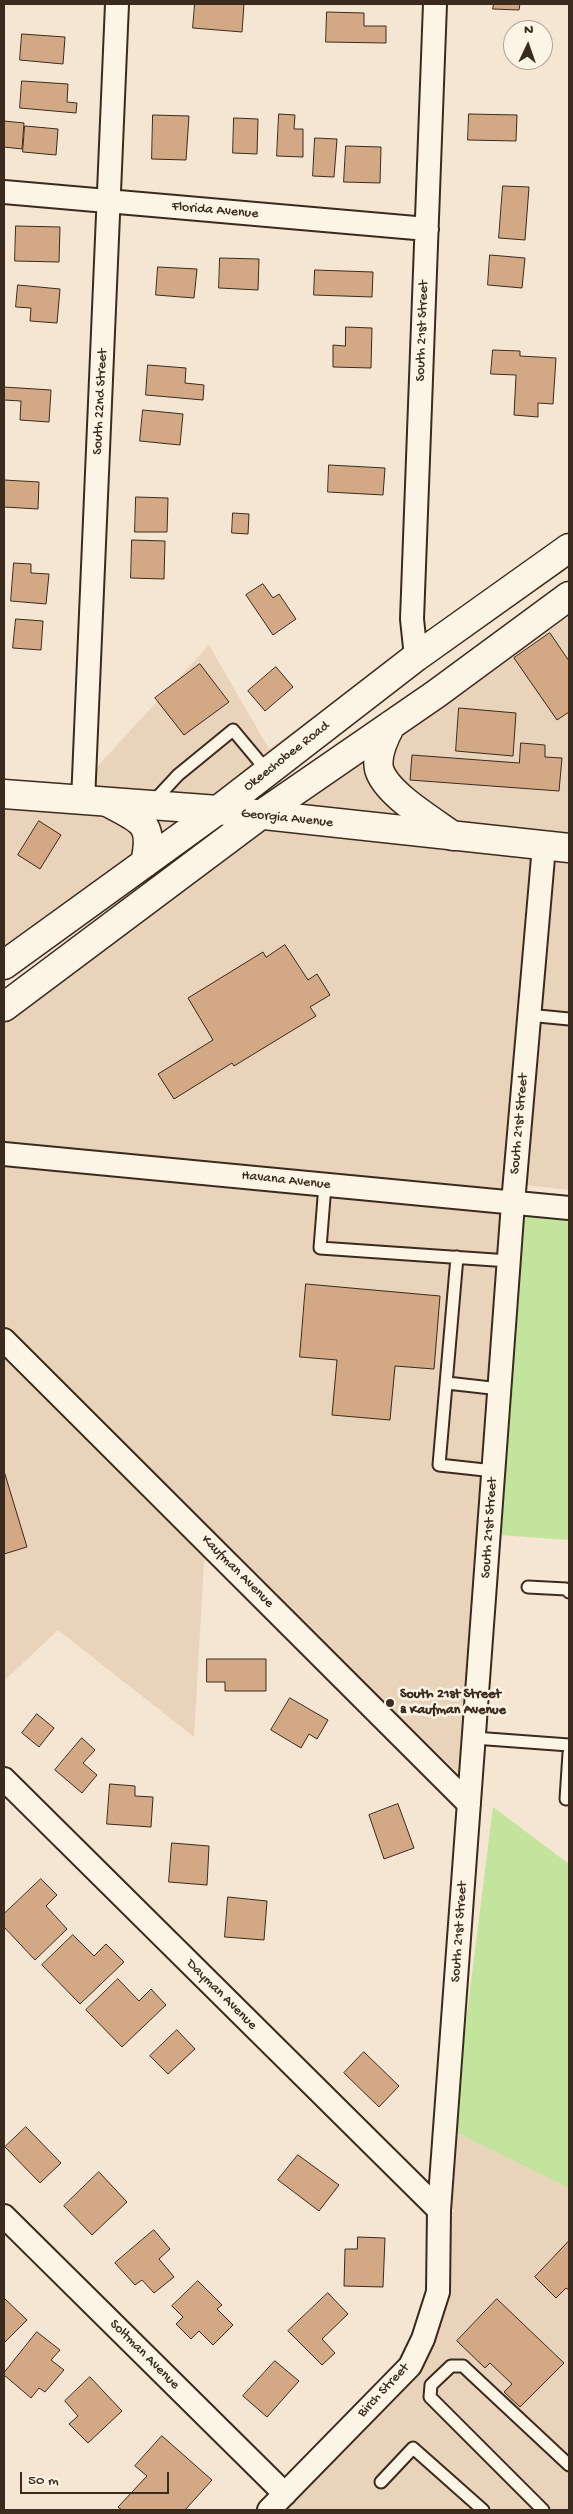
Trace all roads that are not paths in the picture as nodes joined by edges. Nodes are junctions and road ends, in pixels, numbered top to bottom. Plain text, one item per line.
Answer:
1 (117, 4) edge
2 (435, 4) edge
3 (4, 192) edge
4 (110, 202) junction
5 (427, 229) junction
6 (569, 548) edge
7 (569, 596) edge
8 (416, 657) junction
9 (391, 726) junction
10 (268, 772) junction
11 (4, 794) edge
12 (96, 802) junction
13 (150, 806) junction
14 (218, 810) junction
15 (259, 816) junction
16 (453, 836) junction
17 (557, 847) edge
18 (145, 864) junction
19 (4, 965) edge
20 (4, 1007) edge
21 (528, 1015) junction
22 (569, 1019) edge
23 (4, 1154) edge
24 (325, 1185) junction
25 (513, 1203) junction
26 (569, 1208) edge
27 (457, 1257) junction
28 (509, 1260) junction
29 (4, 1340) edge
30 (446, 1383) junction
31 (500, 1389) junction
32 (494, 1471) junction
33 (528, 1587) dead end
34 (569, 1592) edge
35 (474, 1738) junction
36 (569, 1745) edge
37 (569, 1753) edge
38 (4, 1779) edge
39 (566, 1799) dead end
40 (469, 1804) junction
41 (439, 2210) junction
42 (4, 2216) edge
43 (569, 2465) edge
44 (381, 2482) dead end
45 (285, 2494) junction
46 (268, 2510) edge
47 (483, 2510) edge
48 (543, 2510) edge

1 - 4 street, South 22nd Street
2 - 5 street, South 21st Street
3 - 4 street, Florida Avenue
4 - 5 street, Florida Avenue
4 - 12 street, South 22nd Street
5 - 8 street, South 21st Street
6 - 8 main road, Okeechobee Road
7 - 9 main road
8 - 10 main road, Okeechobee Road
9 - 15 main road
9 - 16 main road
10 - 13 lane
10 - 14 main road, Okeechobee Road
11 - 12 main road, Georgia Avenue
12 - 13 main road, Georgia Avenue
12 - 18 main road
13 - 14 main road, Georgia Avenue
14 - 15 main road, Georgia Avenue
14 - 18 main road, Okeechobee Road
15 - 16 main road, Georgia Avenue
15 - 20 main road
16 - 17 main road, Georgia Avenue
17 - 21 street, South 21st Street
18 - 19 main road, Okeechobee Road
21 - 22 lane
21 - 25 street, South 21st Street
23 - 24 street, Havana Avenue
24 - 25 street, Havana Avenue
24 - 27 lane
25 - 26 street, Havana Avenue
25 - 28 street, South 21st Street
27 - 28 lane
27 - 30 lane
28 - 31 street, South 21st Street
29 - 40 street, Kaufman Avenue
30 - 31 lane
30 - 32 lane
31 - 32 street, South 21st Street
32 - 35 street, South 21st Street
33 - 34 lane
35 - 36 lane
35 - 40 street, South 21st Street
37 - 39 lane
38 - 41 street, Dayman Avenue
40 - 41 street, South 21st Street
41 - 45 street, Birch Street
42 - 45 street, Soltman Avenue
43 - 48 lane
44 - 47 lane
45 - 46 street, Birch Street

